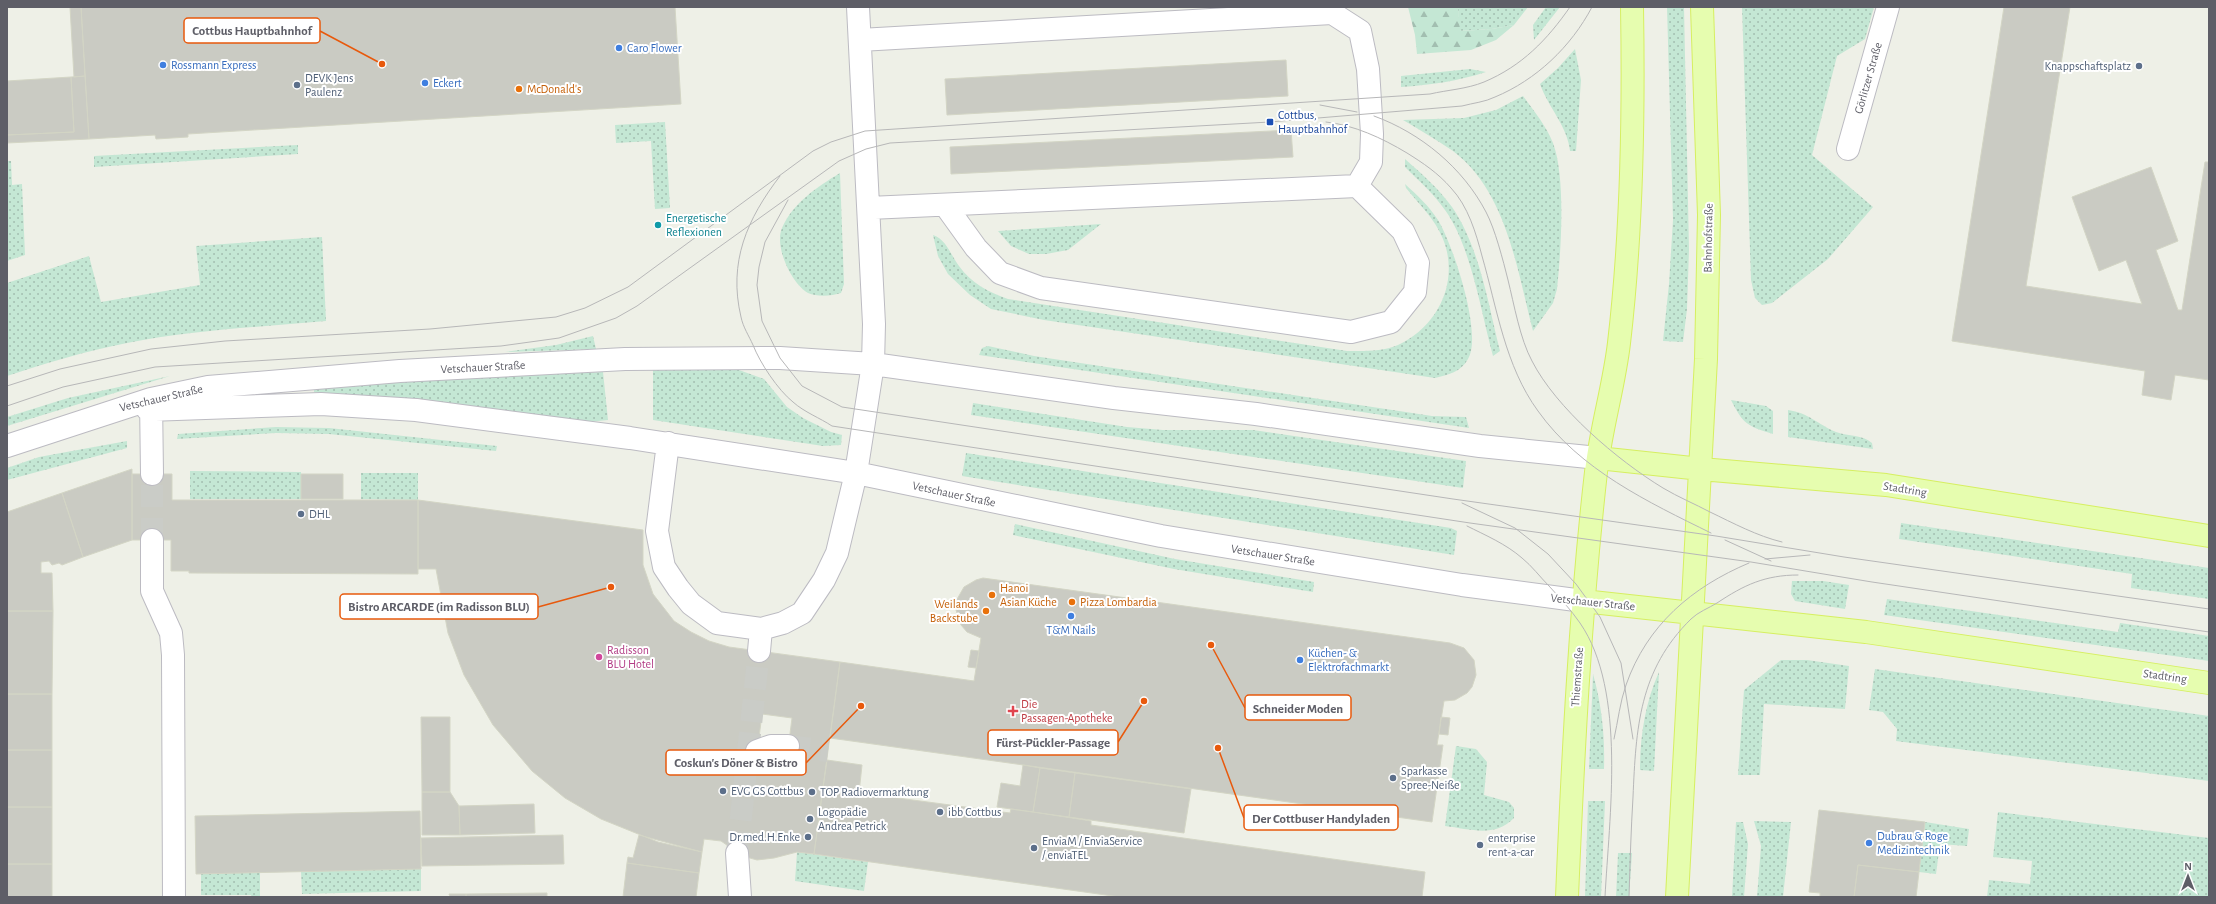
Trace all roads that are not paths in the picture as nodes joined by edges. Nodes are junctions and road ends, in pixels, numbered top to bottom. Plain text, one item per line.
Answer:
1 (858, 7) edge
2 (1632, 7) edge
3 (1702, 7) edge
4 (1888, 7) edge
5 (860, 40) junction
6 (1848, 149) dead end
7 (1357, 186) junction
8 (945, 205) junction
9 (869, 208) junction
10 (873, 364) junction
11 (151, 404) junction
12 (668, 443) junction
13 (7, 446) edge
14 (1598, 458) junction
15 (1701, 469) junction
16 (856, 473) junction
17 (152, 474) tunnel mouth
18 (2209, 536) edge
19 (152, 540) tunnel mouth
20 (1583, 601) junction
21 (1693, 613) junction
22 (762, 629) junction
23 (759, 651) tunnel mouth
24 (2209, 683) edge
25 (788, 746) tunnel mouth
26 (757, 750) dead end
27 (737, 853) tunnel mouth
28 (174, 897) edge
29 (740, 897) edge
30 (1567, 897) edge
31 (1677, 897) edge

1 - 5 street
2 - 14 main road
3 - 15 main road, Bahnhofstraße
4 - 6 street, Görlitzer Straße
5 - 7 street
5 - 9 street
7 - 8 street
7 - 8 street
8 - 9 street
9 - 10 street
10 - 11 street, Vetschauer Straße
10 - 14 street, Vetschauer Straße
10 - 16 street
11 - 12 street, Vetschauer Straße
11 - 13 street, Vetschauer Straße
11 - 17 street
12 - 16 street, Vetschauer Straße
12 - 22 street
14 - 15 main road, Stadtring
14 - 20 main road, Thiemstraße
15 - 18 main road, Stadtring
15 - 21 main road
16 - 20 street, Vetschauer Straße
16 - 22 street
19 - 28 street
20 - 21 main road, Vetschauer Straße
20 - 30 main road, Thiemstraße
21 - 24 main road, Stadtring
21 - 31 main road
22 - 23 street
25 - 26 street
27 - 29 street

